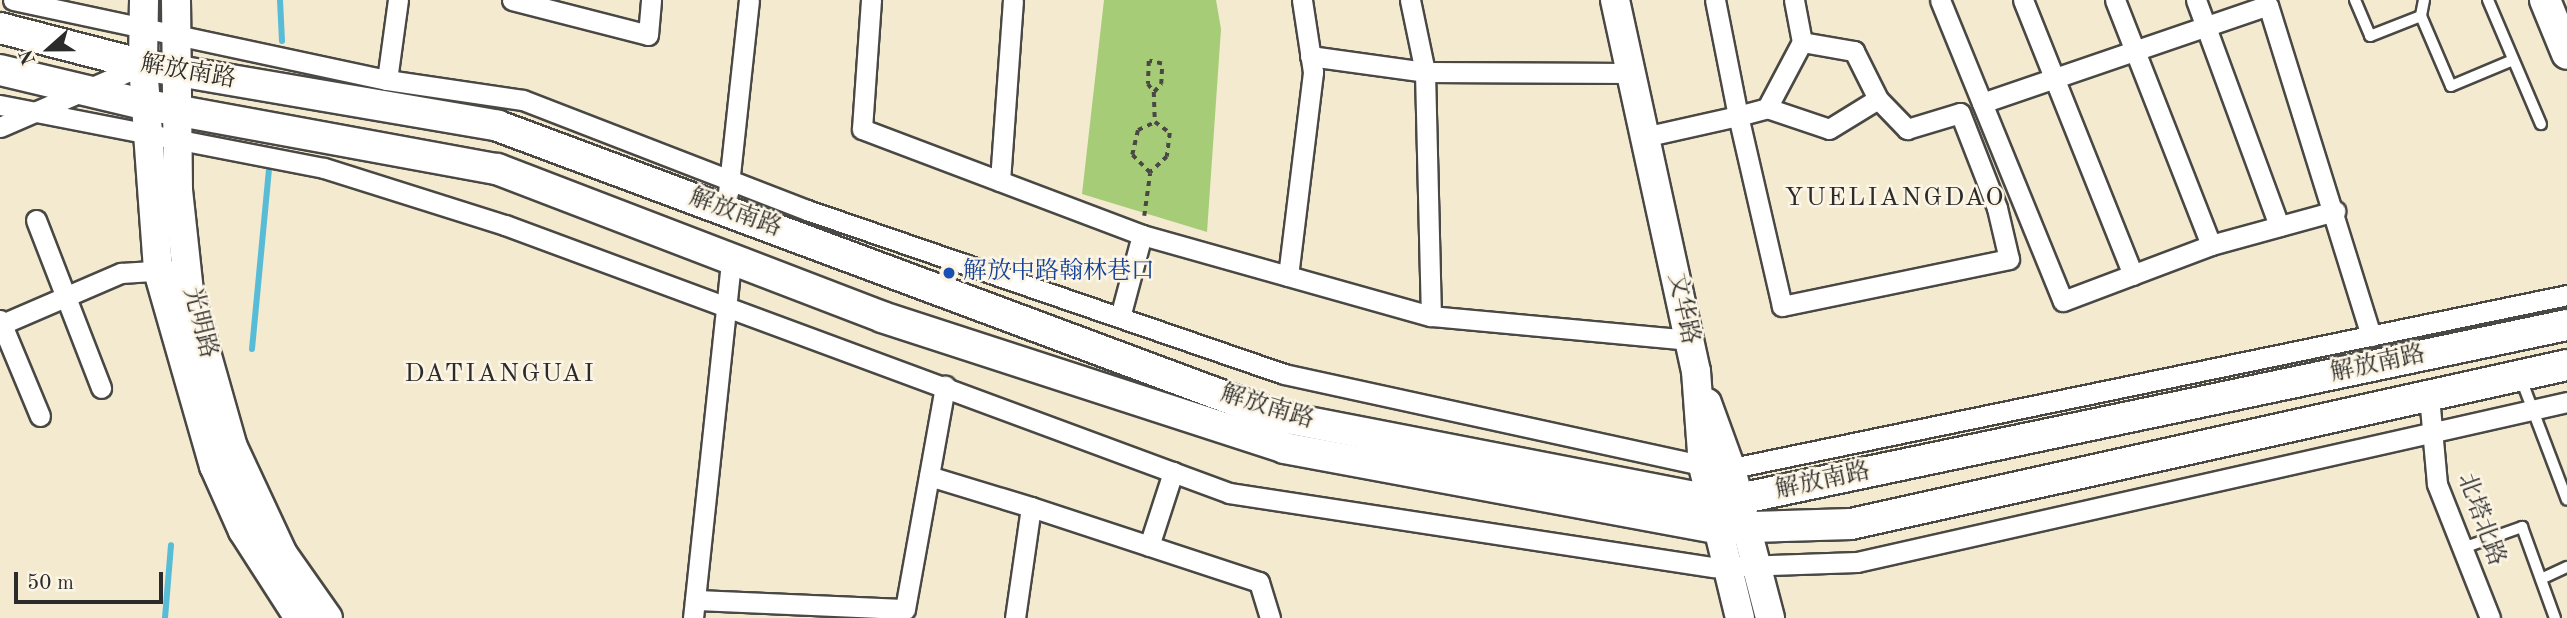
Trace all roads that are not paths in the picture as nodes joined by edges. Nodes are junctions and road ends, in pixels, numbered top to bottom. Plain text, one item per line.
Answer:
1 (13, 0) edge
2 (144, 0) edge
3 (176, 0) edge
4 (398, 0) edge
5 (512, 0) edge
6 (651, 0) edge
7 (749, 0) edge
8 (871, 0) edge
9 (1013, 0) edge
10 (1302, 0) edge
11 (1410, 0) edge
12 (1615, 0) edge
13 (1715, 0) edge
14 (1794, 0) edge
15 (1940, 0) edge
16 (2024, 0) edge
17 (2115, 0) edge
18 (2196, 0) edge
19 (2355, 0) edge
20 (2424, 0) edge
21 (2487, 0) edge
22 (2545, 0) edge
23 (542, 4) edge
24 (2421, 16) junction
25 (0, 28) edge
26 (144, 30) junction
27 (177, 36) junction
28 (1802, 42) junction
29 (2567, 54) edge
30 (1310, 56) junction
31 (2513, 60) junction
32 (143, 65) junction
33 (0, 71) edge
34 (177, 71) junction
35 (1425, 72) junction
36 (1631, 73) junction
37 (2054, 78) junction
38 (387, 80) junction
39 (85, 91) junction
40 (1878, 99) junction
41 (1982, 103) junction
42 (0, 105) edge
43 (147, 106) junction
44 (1768, 108) junction
45 (177, 111) junction
46 (33, 112) junction
47 (1738, 116) junction
48 (2541, 124) dead end
49 (0, 127) edge
50 (149, 136) junction
51 (1644, 137) junction
52 (178, 142) junction
53 (729, 180) junction
54 (1000, 181) junction
55 (727, 211) junction
56 (2335, 211) junction
57 (36, 220) dead end
58 (2279, 226) junction
59 (1142, 235) junction
60 (2211, 245) junction
61 (732, 256) junction
62 (187, 269) junction
63 (158, 271) junction
64 (2133, 275) junction
65 (1288, 276) junction
66 (2567, 295) edge
67 (66, 297) junction
68 (728, 306) junction
69 (1431, 316) junction
70 (1119, 317) junction
71 (1, 323) edge
72 (2567, 325) edge
73 (2371, 336) junction
74 (1689, 340) junction
75 (2567, 365) edge
76 (198, 371) junction
77 (1696, 371) junction
78 (2519, 375) junction
79 (945, 386) junction
80 (101, 388) dead end
81 (2429, 396) junction
82 (2567, 402) edge
83 (2533, 410) junction
84 (40, 416) dead end
85 (2432, 432) junction
86 (223, 456) junction
87 (1703, 466) junction
88 (1731, 469) junction
89 (1173, 472) junction
90 (929, 476) junction
91 (2567, 500) edge
92 (1031, 507) junction
93 (1722, 509) junction
94 (1746, 530) junction
95 (1149, 545) junction
96 (2463, 548) junction
97 (1756, 565) junction
98 (1726, 566) junction
99 (2567, 567) edge
100 (2541, 579) junction
101 (694, 609) edge
102 (793, 611) edge
103 (299, 618) edge
104 (328, 618) edge
105 (1015, 618) edge
106 (1270, 618) edge
107 (1740, 618) edge
108 (1770, 618) edge
109 (2490, 618) edge
110 (2555, 618) edge

1 - 26 street
2 - 26 street, 光明路
3 - 27 street, 光明路
4 - 38 street
5 - 23 street
6 - 23 street
7 - 53 street
8 - 54 street
9 - 54 street
10 - 30 street
11 - 35 street
12 - 36 street, 文华路
13 - 47 street
14 - 28 street
15 - 41 street
16 - 37 street
17 - 60 street
18 - 58 street
19 - 24 lane
20 - 24 lane
21 - 31 lane
22 - 29 main road
24 - 31 lane
25 - 32 main road, 解放南路
26 - 27 street
26 - 32 street, 光明路
27 - 34 street, 光明路
27 - 38 street
28 - 40 street
28 - 44 street
30 - 35 street
30 - 65 street
31 - 48 lane
32 - 34 main road, 解放南路
32 - 39 street
32 - 43 street, 光明路
33 - 39 main road, 解放南路
34 - 45 street, 光明路
34 - 55 main road, 解放南路
35 - 36 street
35 - 69 street
36 - 51 street, 文华路
37 - 41 street
37 - 56 street
37 - 64 street
38 - 53 street
39 - 43 main road, 解放南路
39 - 46 street
40 - 44 street
40 - 47 street
41 - 64 street
42 - 46 street
43 - 45 main road, 解放南路
43 - 50 street, 光明路
44 - 47 street
45 - 52 street, 光明路
45 - 61 main road, 解放南路
46 - 49 street
46 - 50 street
47 - 51 street
50 - 52 street
50 - 63 street, 光明路
51 - 74 street, 文华路
52 - 62 street, 光明路
52 - 68 street
53 - 55 street
53 - 70 street
54 - 59 street
55 - 93 main road, 解放南路
56 - 58 street
56 - 73 street
57 - 67 street
58 - 60 street
59 - 65 street
59 - 70 street
60 - 64 street
61 - 68 street
61 - 93 main road, 解放南路
62 - 63 street
62 - 76 street, 光明路
63 - 67 street
63 - 76 street, 光明路
65 - 69 street
66 - 73 street
67 - 71 street
67 - 80 street
68 - 79 street
68 - 101 street
69 - 74 street
70 - 87 street
71 - 84 street
72 - 93 main road, 解放南路
73 - 88 street
74 - 77 street, 文华路
75 - 78 main road, 解放南路
76 - 86 street, 光明路
77 - 87 street, 文华路
77 - 88 street
78 - 81 main road, 解放南路
78 - 83 lane
79 - 89 street
79 - 90 street
81 - 85 street, 北塔北路
81 - 94 main road, 解放南路
82 - 83 street
83 - 85 street
83 - 91 lane
85 - 96 street, 北塔北路
85 - 97 street
86 - 103 street, 光明路
86 - 104 street, 光明路
87 - 88 street
87 - 93 street, 文华路
88 - 93 street
89 - 95 street
89 - 98 street
90 - 92 street
90 - 102 street
92 - 95 street
92 - 105 street
93 - 94 main road, 解放南路
93 - 98 street, 文华路
94 - 97 street
95 - 106 street
96 - 100 lane
96 - 109 street, 北塔北路
97 - 98 street
97 - 108 street
98 - 107 street, 文华路
99 - 100 lane
100 - 110 lane
101 - 102 street

